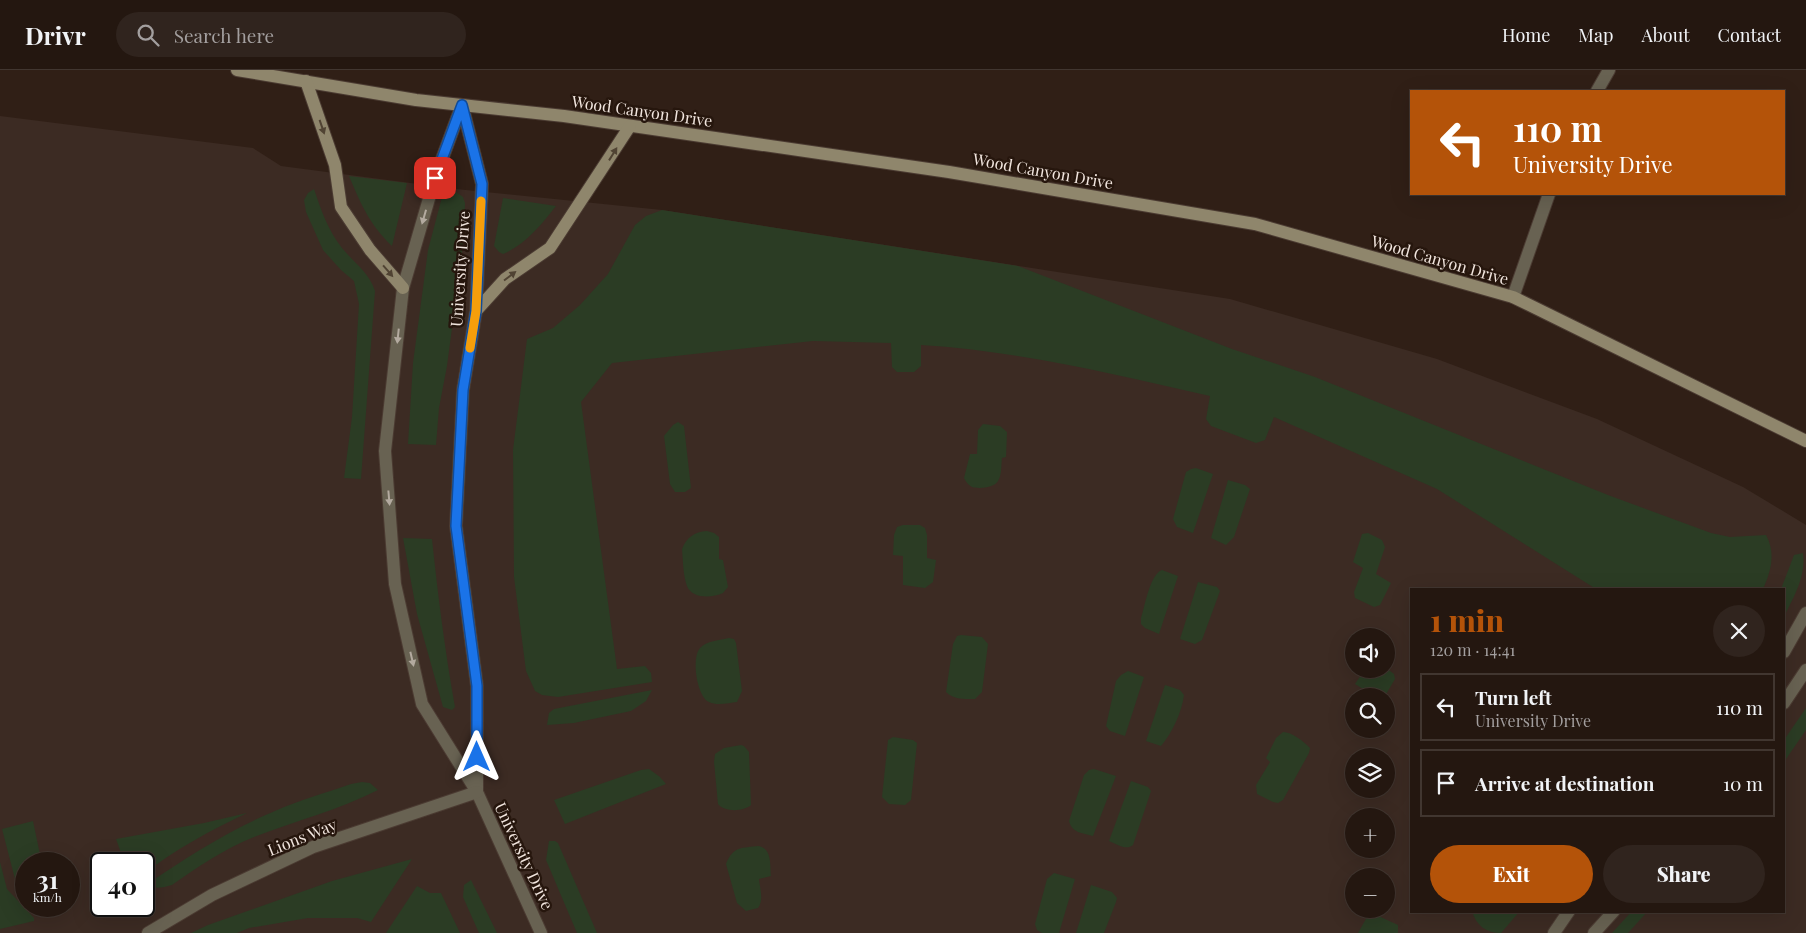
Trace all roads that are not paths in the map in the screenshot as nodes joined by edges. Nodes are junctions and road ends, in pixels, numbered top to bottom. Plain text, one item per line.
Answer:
1 (237, 70) edge
2 (1609, 70) edge
3 (306, 81) junction
4 (1598, 90) edge
5 (462, 105) junction
6 (630, 126) junction
7 (1549, 195) edge
8 (403, 288) junction
9 (1513, 297) junction
10 (476, 311) junction
11 (1806, 441) edge
12 (1806, 613) edge
13 (1785, 650) edge
14 (1806, 670) edge
15 (1785, 702) edge
16 (477, 792) junction
17 (1568, 913) edge
18 (1612, 913) edge
19 (148, 933) edge
20 (541, 933) edge
21 (1554, 933) edge
22 (1594, 933) edge

1 - 3 main road, Wood Canyon Drive
2 - 4 street
3 - 5 main road, Wood Canyon Drive
3 -> 8 main road
5 - 6 main road, Wood Canyon Drive
5 -> 8 street, University Drive
5 - 10 street, University Drive
6 - 9 main road, Wood Canyon Drive
10 -> 6 main road
7 - 9 street
8 -> 16 street, University Drive
9 - 11 main road, Wood Canyon Drive
10 - 16 street, University Drive
12 - 13 street
14 - 15 street
16 - 19 street, Lions Way
16 - 20 street, University Drive
17 - 21 street
18 - 22 street

